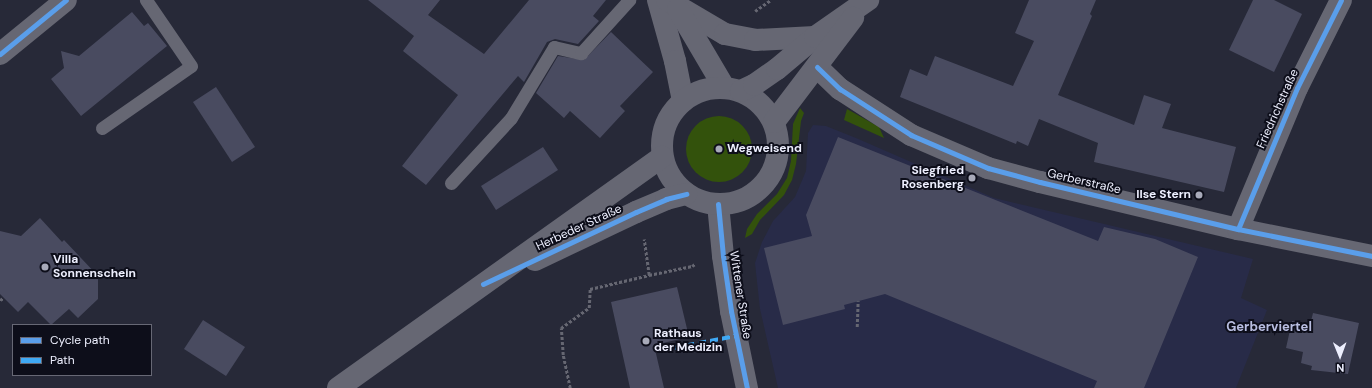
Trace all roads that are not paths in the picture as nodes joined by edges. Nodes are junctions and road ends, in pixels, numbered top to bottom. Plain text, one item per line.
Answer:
1 (66, 0) edge
2 (146, 0) edge
3 (629, 0) edge
4 (1341, 0) edge
5 (667, 2) edge
6 (864, 3) edge
7 (815, 37) junction
8 (0, 54) edge
9 (817, 67) junction
10 (732, 89) junction
11 (683, 101) junction
12 (774, 122) junction
13 (102, 128) dead end
14 (662, 157) junction
15 (451, 183) dead end
16 (686, 194) junction
17 (718, 204) junction
18 (1238, 229) junction
19 (1372, 256) edge
20 (483, 284) junction
21 (338, 388) edge
22 (747, 388) edge

1 - 8 main road
2 - 13 lane
3 - 15 lane
4 - 18 main road, Friedrichstraße
5 - 7 main road
5 - 10 main road
5 - 11 main road
6 - 7 main road
6 - 9 main road
7 - 10 main road
9 - 12 main road
9 - 18 main road, Gerberstraße
10 - 11 main road
10 - 12 main road
11 - 14 main road
12 - 17 main road
14 - 16 main road
14 - 20 main road
16 - 17 main road
16 - 20 main road, Herbeder Straße
17 - 22 main road, Wittener Straße
18 - 19 main road, Gerberstraße
20 - 21 main road

